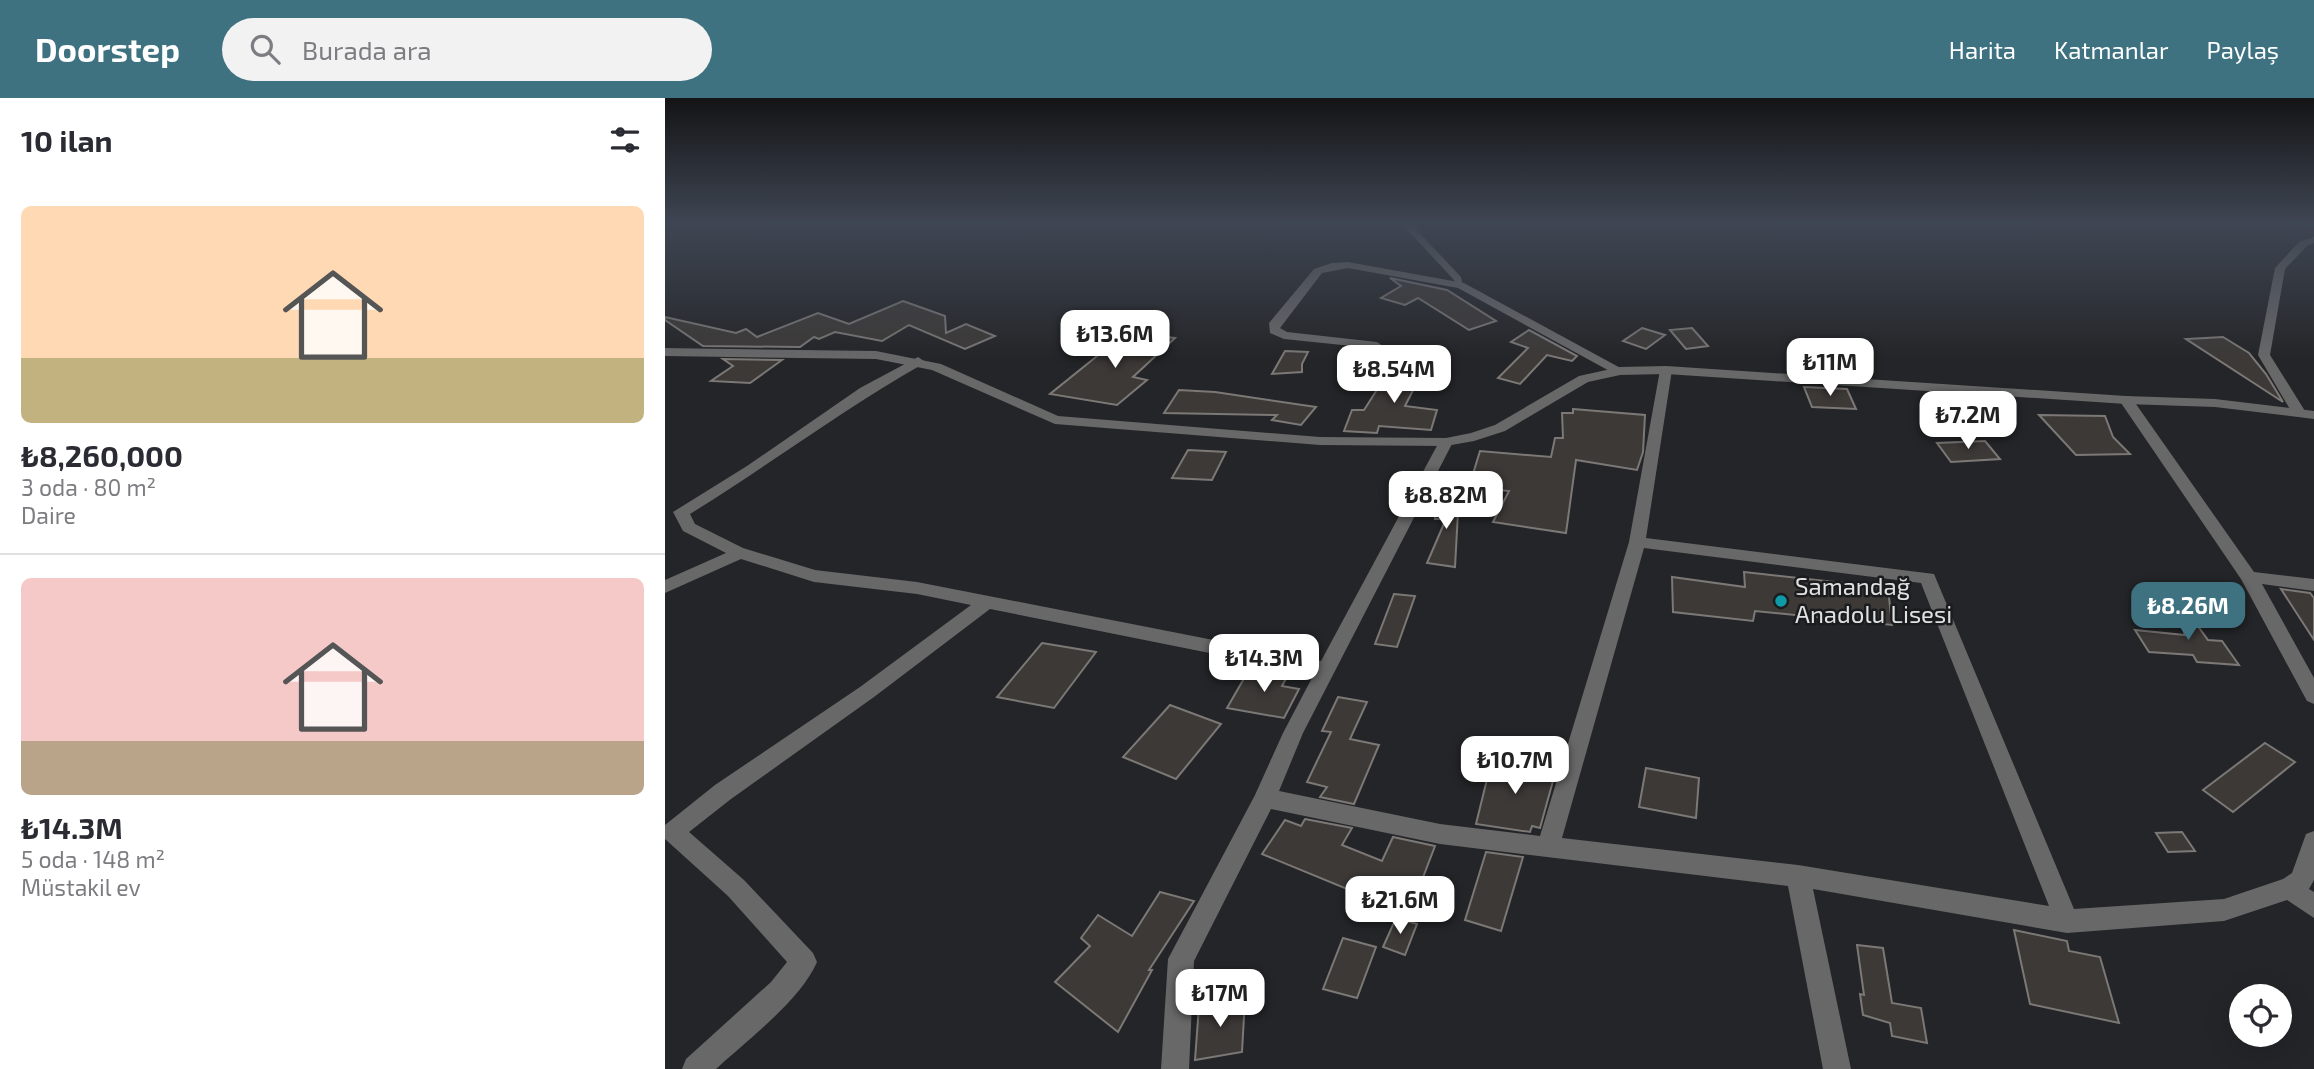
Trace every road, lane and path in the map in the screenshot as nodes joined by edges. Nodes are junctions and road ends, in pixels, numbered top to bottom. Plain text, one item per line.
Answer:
1 (1322, 269) edge
2 (1372, 269) edge
3 (1449, 269) edge
4 (2280, 269) edge
5 (1460, 285) junction
6 (1377, 346) dead end
7 (665, 352) edge
8 (918, 361) junction
9 (1666, 370) junction
10 (1620, 371) junction
11 (2126, 400) junction
12 (2298, 411) junction
13 (2314, 415) edge
14 (1446, 442) junction
15 (673, 512) edge
16 (1637, 542) junction
17 (740, 553) junction
18 (2249, 577) junction
19 (2314, 585) edge
20 (665, 587) edge
21 (988, 601) junction
22 (1328, 670) junction
23 (2314, 696) edge
24 (1265, 798) junction
25 (2314, 841) edge
26 (1548, 846) junction
27 (1798, 876) junction
28 (2290, 888) junction
29 (2314, 907) edge
30 (2067, 920) junction
31 (696, 1069) edge
32 (1175, 1069) edge
33 (1837, 1069) edge

1 - 6 street
2 - 5 street
3 - 5 lane
4 - 12 street
5 - 10 street
7 - 8 street
8 - 14 street
8 - 15 street
9 - 10 street
9 - 11 street
9 - 16 street
10 - 14 street
11 - 12 street
11 - 18 street
12 - 13 street
14 - 22 street
15 - 17 street
16 - 26 street
16 - 30 street
17 - 20 street
17 - 21 street
18 - 19 street
18 - 23 street
21 - 22 street
21 - 31 street
22 - 24 street
24 - 26 street
24 - 32 street
25 - 28 street
26 - 27 street
27 - 30 street
27 - 33 street
28 - 29 street
28 - 30 street

